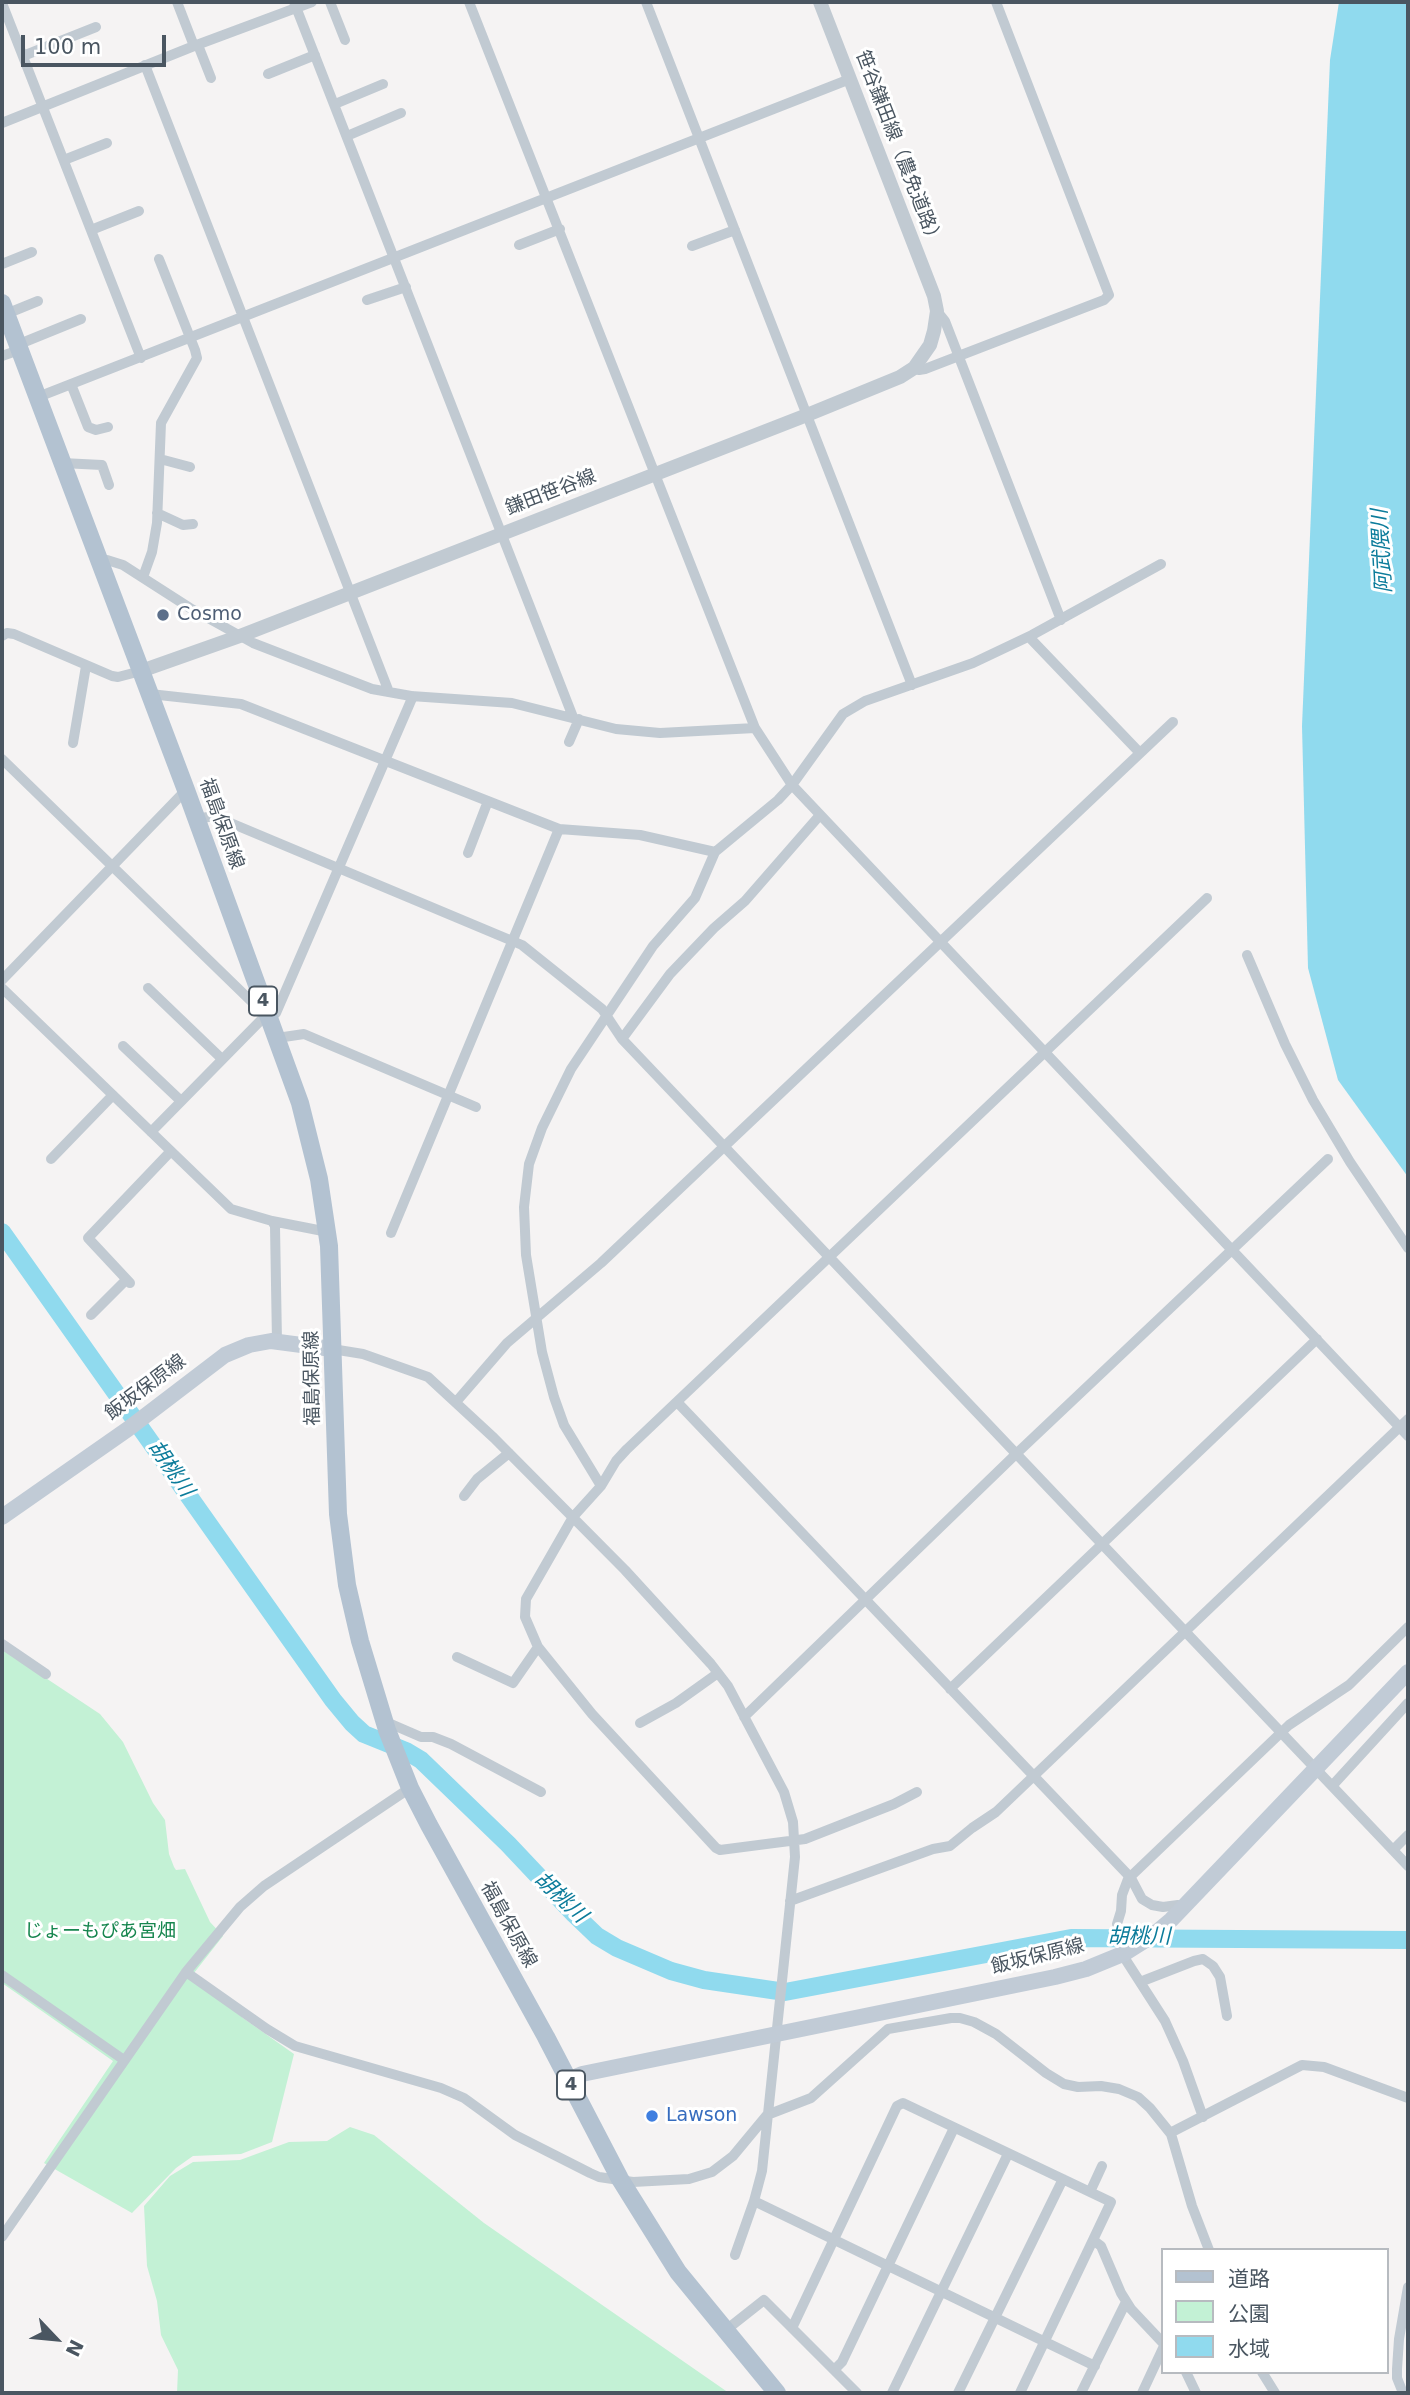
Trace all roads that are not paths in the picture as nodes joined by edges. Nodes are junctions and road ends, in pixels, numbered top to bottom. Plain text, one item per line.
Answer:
1 (13, 2) edge
2 (179, 2) edge
3 (312, 2) edge
4 (330, 2) edge
5 (469, 2) edge
6 (646, 2) edge
7 (820, 2) edge
8 (996, 2) edge
9 (2, 5) edge
10 (296, 5) edge
11 (96, 27) dead end
12 (345, 40) dead end
13 (196, 45) junction
14 (315, 55) junction
15 (23, 57) junction
16 (145, 65) junction
17 (268, 74) dead end
18 (211, 78) dead end
19 (850, 79) junction
20 (383, 84) dead end
21 (335, 104) junction
22 (43, 107) junction
23 (401, 113) dead end
24 (2, 123) edge
25 (347, 136) junction
26 (699, 140) junction
27 (107, 143) dead end
28 (64, 160) junction
29 (548, 197) junction
30 (139, 211) dead end
31 (560, 229) junction
32 (91, 230) junction
33 (735, 230) junction
34 (519, 245) dead end
35 (692, 246) dead end
36 (32, 252) dead end
37 (395, 258) junction
38 (159, 259) dead end
39 (2, 264) edge
40 (406, 287) junction
41 (367, 300) dead end
42 (38, 301) dead end
43 (4, 309) edge
44 (937, 310) junction
45 (243, 318) junction
46 (81, 319) dead end
47 (191, 338) junction
48 (12, 350) edge
49 (958, 356) junction
50 (141, 358) junction
51 (914, 368) junction
52 (71, 384) junction
53 (38, 397) junction
54 (807, 415) junction
55 (108, 427) dead end
56 (160, 459) junction
57 (62, 463) junction
58 (190, 467) dead end
59 (654, 474) junction
60 (109, 485) dead end
61 (157, 513) junction
62 (193, 524) dead end
63 (502, 534) junction
64 (100, 562) junction
65 (1161, 565) dead end
66 (143, 577) junction
67 (350, 593) junction
68 (1062, 620) junction
69 (2, 636) edge
70 (240, 636) junction
71 (1029, 637) junction
72 (86, 666) junction
73 (141, 671) junction
74 (912, 685) junction
75 (389, 692) junction
76 (150, 694) junction
77 (413, 696) junction
78 (576, 718) junction
79 (1173, 722) dead end
80 (755, 728) junction
81 (569, 742) dead end
82 (74, 743) dead end
83 (1140, 753) junction
84 (2, 759) edge
85 (384, 760) junction
86 (792, 785) junction
87 (186, 790) junction
88 (488, 801) junction
89 (820, 815) junction
90 (196, 819) junction
91 (559, 829) junction
92 (715, 852) junction
93 (468, 853) dead end
94 (112, 866) junction
95 (340, 870) junction
96 (1207, 898) dead end
97 (512, 941) junction
98 (941, 942) junction
99 (1247, 955) dead end
100 (2, 981) edge
101 (2, 988) edge
102 (148, 988) dead end
103 (268, 1013) junction
104 (607, 1015) junction
105 (277, 1038) junction
106 (622, 1039) junction
107 (123, 1046) dead end
108 (1044, 1052) junction
109 (222, 1059) junction
110 (113, 1095) junction
111 (448, 1095) junction
112 (181, 1101) junction
113 (476, 1107) dead end
114 (151, 1132) junction
115 (724, 1148) junction
116 (171, 1152) junction
117 (51, 1159) dead end
118 (1328, 1159) dead end
119 (272, 1221) junction
120 (328, 1232) junction
121 (390, 1233) dead end
122 (1232, 1248) junction
123 (1408, 1248) edge
124 (829, 1257) junction
125 (91, 1315) dead end
126 (538, 1315) junction
127 (1317, 1339) junction
128 (277, 1342) junction
129 (332, 1349) junction
130 (456, 1402) junction
131 (678, 1403) junction
132 (1405, 1428) edge
133 (509, 1453) junction
134 (1016, 1454) junction
135 (601, 1486) junction
136 (464, 1496) dead end
137 (2, 1517) edge
138 (573, 1517) junction
139 (1102, 1544) junction
140 (865, 1599) junction
141 (1408, 1627) edge
142 (1186, 1631) junction
143 (2, 1643) edge
144 (538, 1647) junction
145 (457, 1657) dead end
146 (1408, 1672) edge
147 (718, 1673) junction
148 (46, 1674) dead end
149 (950, 1689) junction
150 (1408, 1703) edge
151 (744, 1717) junction
152 (640, 1723) dead end
153 (386, 1726) junction
154 (1282, 1733) junction
155 (1316, 1769) junction
156 (1033, 1777) junction
157 (1332, 1786) junction
158 (410, 1788) junction
159 (541, 1792) dead end
160 (917, 1792) dead end
161 (1408, 1835) edge
162 (796, 1842) junction
163 (1393, 1850) junction
164 (1408, 1866) edge
165 (1131, 1878) junction
166 (790, 1901) junction
167 (1182, 1908) junction
168 (1117, 1924) dead end
169 (1123, 1954) junction
170 (187, 1972) junction
171 (2, 1975) edge
172 (1140, 1982) junction
173 (960, 1997) junction
174 (1227, 2016) dead end
175 (965, 2020) junction
176 (776, 2036) junction
177 (124, 2060) junction
178 (568, 2080) junction
179 (1408, 2098) edge
180 (767, 2115) junction
181 (1203, 2117) junction
182 (954, 2128) junction
183 (1170, 2133) junction
184 (1008, 2154) junction
185 (1102, 2166) dead end
186 (620, 2179) junction
187 (1063, 2179) junction
188 (1090, 2192) junction
189 (754, 2202) junction
190 (2, 2237) edge
191 (834, 2240) junction
192 (1093, 2240) junction
193 (1208, 2248) edge
194 (735, 2255) dead end
195 (887, 2266) junction
196 (1408, 2287) edge
197 (941, 2292) junction
198 (1126, 2302) junction
199 (994, 2317) junction
200 (792, 2328) junction
201 (726, 2329) junction
202 (1045, 2342) junction
203 (1162, 2345) edge
204 (1162, 2348) edge
205 (1095, 2366) junction
206 (834, 2370) junction
207 (1187, 2374) edge
208 (1263, 2374) edge
209 (777, 2393) edge
210 (857, 2393) edge
211 (892, 2393) edge
212 (958, 2393) edge
213 (1020, 2393) edge
214 (1081, 2393) edge
215 (1142, 2393) edge
216 (1196, 2393) edge
217 (1275, 2393) edge
218 (1403, 2393) edge

1 - 9 street
2 - 13 street
3 - 10 street
4 - 12 street
5 - 29 street
6 - 26 street
7 - 19 street, 笹谷鎌田線（農免道路）
8 - 49 street
9 - 15 street
10 - 13 street
10 - 14 street
11 - 15 street
13 - 16 street
13 - 18 street
14 - 17 street
14 - 21 street
15 - 22 street
16 - 22 street
16 - 45 street
19 - 26 street
19 - 44 street, 笹谷鎌田線（農免道路）
20 - 21 street
21 - 25 street
22 - 24 street
22 - 28 street
23 - 25 street
25 - 37 street
26 - 29 street
26 - 33 street
27 - 28 street
28 - 32 street
29 - 31 street
29 - 37 street
30 - 32 street
31 - 34 street
31 - 59 street
32 - 50 street
33 - 35 street
33 - 54 street
36 - 39 street
37 - 40 street
37 - 45 street
38 - 47 street
40 - 41 street
40 - 63 street
42 - 43 street
43 - 48 main road, 福島保原線 / 4
44 - 49 street
44 - 51 street
45 - 47 street
45 - 67 street
46 - 48 street
47 - 50 street
47 - 56 street
48 - 53 main road, 福島保原線 / 4
49 - 51 street
49 - 68 street
50 - 52 street
51 - 54 street, 鎌田笹谷線
52 - 53 street
52 - 55 street
53 - 57 main road, 福島保原線 / 4
54 - 59 street, 鎌田笹谷線
54 - 74 street
56 - 58 street
56 - 61 street
57 - 60 street
57 - 64 main road, 福島保原線 / 4
59 - 63 street, 鎌田笹谷線
59 - 80 street
61 - 62 street
61 - 66 street
63 - 67 street, 鎌田笹谷線
63 - 78 street
64 - 66 street
64 - 73 main road, 福島保原線 / 4
65 - 68 street
66 - 70 street
67 - 70 street, 鎌田笹谷線
67 - 75 street
68 - 71 street
69 - 72 street
70 - 73 street, 鎌田笹谷線
70 - 75 street
71 - 74 street
71 - 83 street
72 - 73 street
72 - 82 street
73 - 76 main road, 福島保原線 / 4
74 - 86 street
75 - 77 street
76 - 85 street
76 - 87 main road, 福島保原線 / 4
77 - 78 street
77 - 85 street
78 - 80 street
78 - 81 street
79 - 83 street
80 - 86 street
83 - 98 street
84 - 94 street
85 - 88 street
85 - 95 street
86 - 89 street
86 - 92 street
87 - 90 main road, 福島保原線 / 4
87 - 94 street
88 - 91 street
88 - 93 street
89 - 98 street
89 - 106 street
90 - 95 street
90 - 103 main road, 福島保原線 / 4
91 - 92 street
91 - 97 street
92 - 104 street
94 - 100 street
94 - 103 street
95 - 97 street
95 - 103 street
96 - 108 street
97 - 104 street
97 - 111 street
98 - 108 street
98 - 115 street
99 - 123 street
101 - 110 street
102 - 109 street
103 - 105 main road, 福島保原線 / 4
103 - 109 street
104 - 106 street
104 - 126 street
105 - 111 street
105 - 120 main road, 福島保原線 / 4
106 - 115 street
107 - 112 street
108 - 122 street
108 - 124 street
109 - 112 street
110 - 114 street
110 - 117 street
111 - 113 street
111 - 121 street
112 - 114 street
114 - 116 street
115 - 124 street
115 - 126 street
116 - 119 street
116 - 125 street
118 - 122 street
119 - 120 street
119 - 128 street
120 - 129 main road, 福島保原線 / 4
122 - 127 street
122 - 134 street
124 - 131 street
124 - 134 street
126 - 130 street
126 - 135 street
127 - 132 street
127 - 139 street
128 - 129 main road, 飯坂保原線
128 - 137 main road, 飯坂保原線
129 - 130 street
129 - 153 main road, 福島保原線 / 4
130 - 133 street
131 - 135 street
131 - 140 street
132 - 142 street
133 - 136 street
133 - 138 street
134 - 139 street
134 - 140 street
135 - 138 street
138 - 144 street
138 - 147 street
139 - 142 street
139 - 149 street
140 - 149 street
140 - 151 street
141 - 154 street
142 - 154 street
142 - 156 street
143 - 148 street
144 - 145 street
144 - 162 street
146 - 155 main road, 飯坂保原線
147 - 151 street
147 - 152 street
149 - 156 street
150 - 157 street
151 - 162 street
153 - 158 main road, 福島保原線 / 4
153 - 159 street
154 - 155 street
154 - 165 street
155 - 157 street
155 - 167 main road, 飯坂保原線
156 - 165 street
156 - 166 street
157 - 163 street
158 - 170 street
158 - 178 main road, 福島保原線 / 4
160 - 162 street
161 - 163 street
162 - 166 street
163 - 164 street
165 - 167 street
165 - 168 street
166 - 176 street
167 - 169 main road, 飯坂保原線
169 - 172 street
169 - 173 main road, 飯坂保原線
170 - 177 street
170 - 186 street
171 - 177 street
172 - 174 street
172 - 181 street
173 - 175 street
173 - 176 main road, 飯坂保原線
175 - 180 street
175 - 183 street
176 - 178 main road, 飯坂保原線
176 - 180 street
177 - 190 street
178 - 186 main road, 福島保原線 / 4
179 - 181 street
180 - 186 street
180 - 189 street
181 - 183 street
182 - 184 street
182 - 191 street
182 - 195 street
183 - 193 street
184 - 187 street
184 - 197 street
185 - 188 street
186 - 201 main road, 福島保原線 / 4
187 - 188 street
187 - 199 street
188 - 192 street
189 - 191 street
189 - 194 street
191 - 195 street
191 - 200 street
192 - 198 street
192 - 202 street
195 - 197 street
195 - 206 street
196 - 218 street
197 - 199 street
197 - 211 street
198 - 203 street
198 - 205 street
199 - 202 street
199 - 212 street
200 - 201 street
200 - 206 street
201 - 209 main road, 福島保原線 / 4
202 - 205 street
202 - 213 street
204 - 215 street
205 - 214 street
206 - 210 street
207 - 216 street
208 - 217 street

